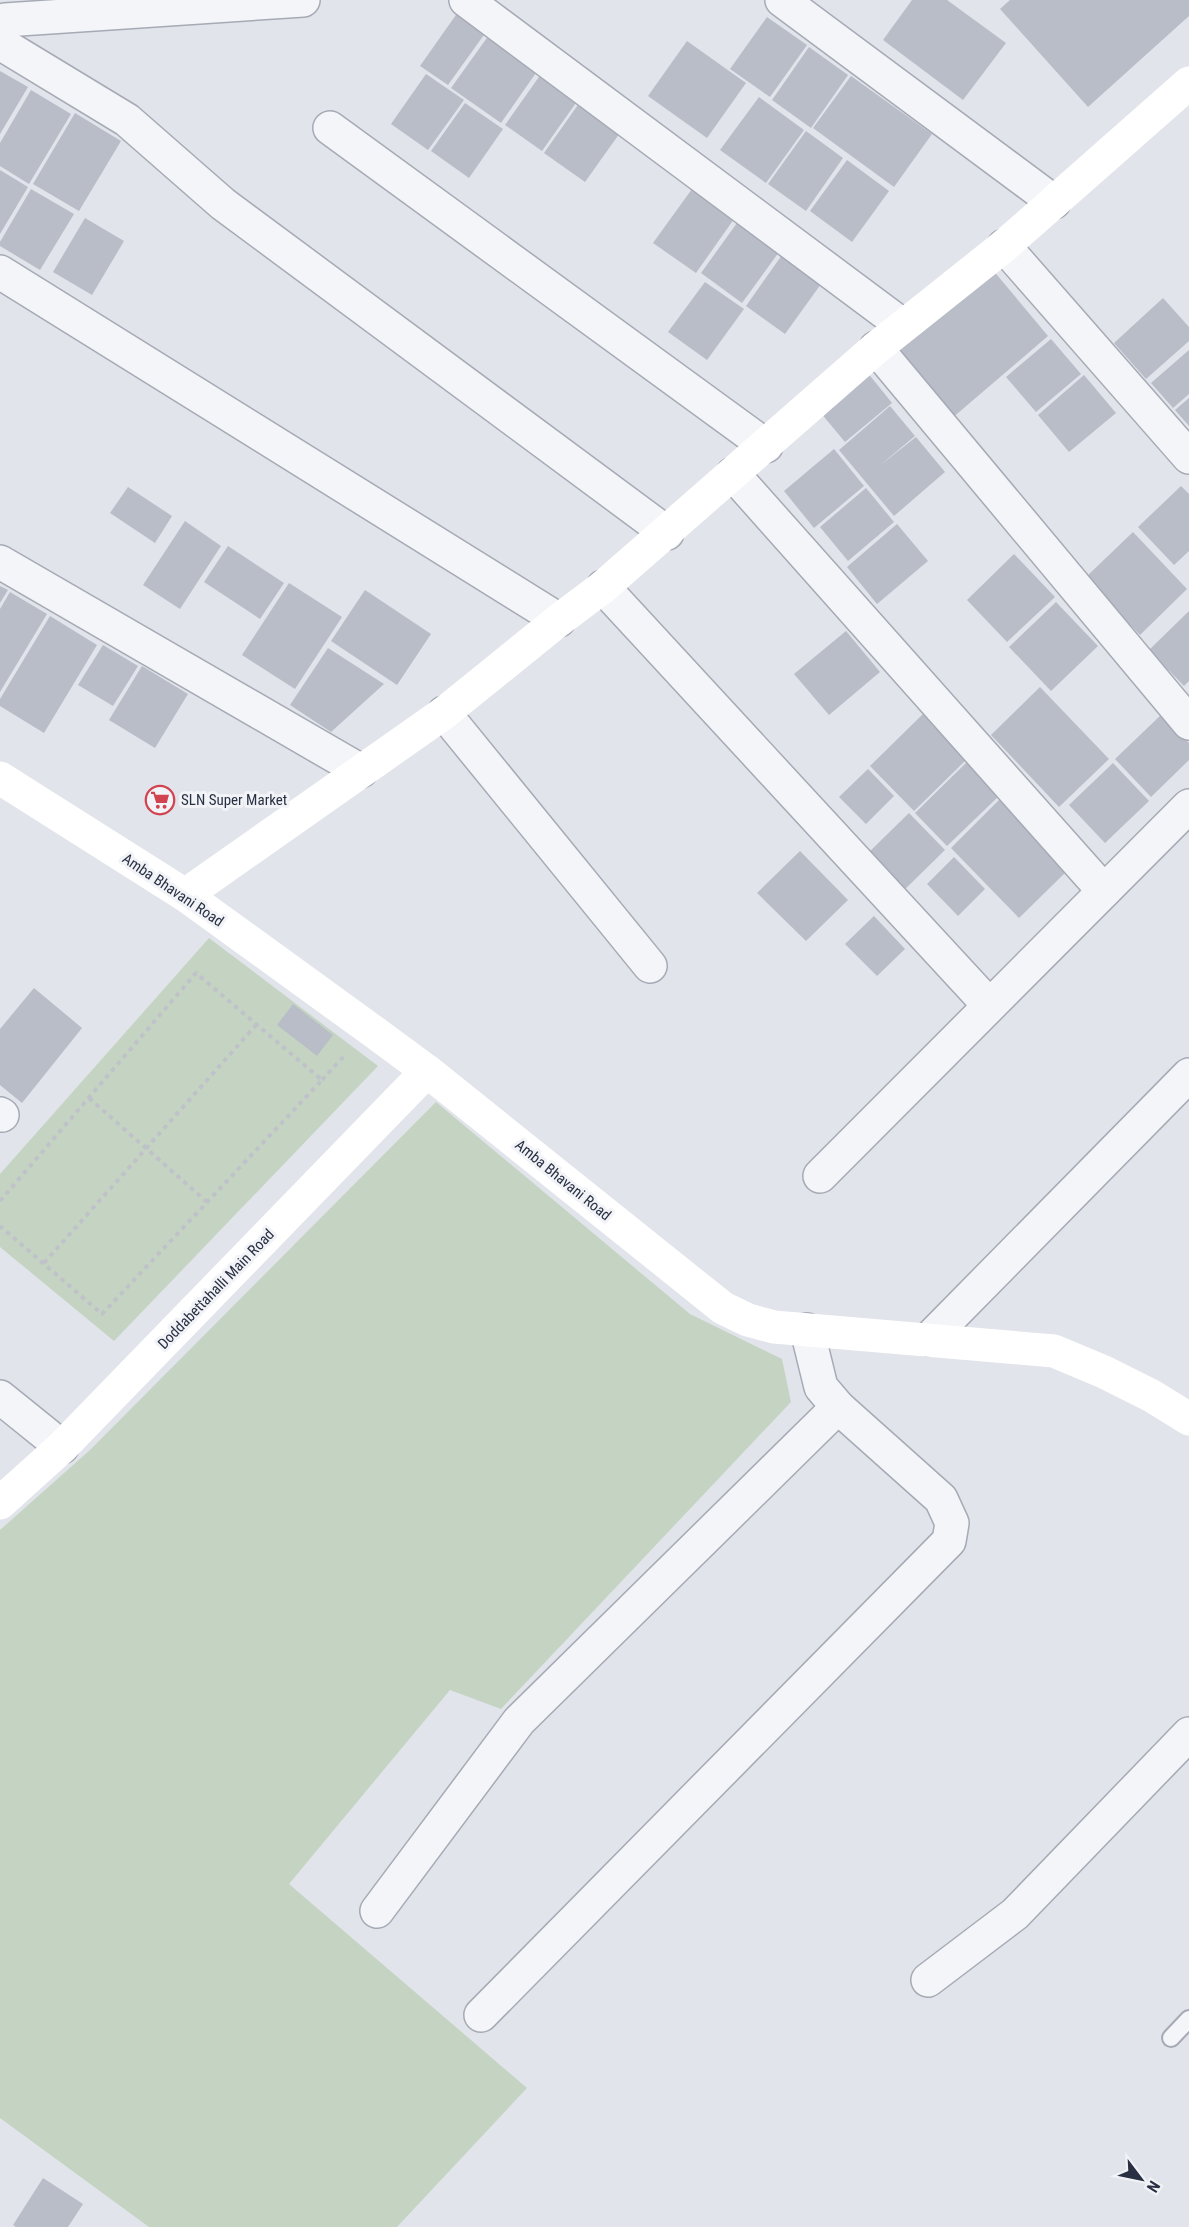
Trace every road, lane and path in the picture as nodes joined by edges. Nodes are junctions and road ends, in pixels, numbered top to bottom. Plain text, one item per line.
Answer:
1 (297, 0) edge
2 (466, 0) edge
3 (782, 0) edge
4 (1, 26) edge
5 (1189, 83) edge
6 (330, 128) dead end
7 (1054, 202) junction
8 (1004, 246) junction
9 (0, 272) edge
10 (903, 325) junction
11 (876, 348) junction
12 (766, 446) junction
13 (1189, 457) edge
14 (734, 474) junction
15 (667, 532) junction
16 (0, 562) edge
17 (603, 588) junction
18 (559, 620) junction
19 (444, 713) junction
20 (1189, 723) edge
21 (361, 771) junction
22 (0, 778) edge
23 (1189, 806) edge
24 (1104, 891) junction
25 (185, 895) junction
26 (650, 966) dead end
27 (989, 1005) junction
28 (256, 1024) junction
29 (427, 1071) junction
30 (1186, 1084) edge
31 (89, 1098) junction
32 (146, 1148) junction
33 (820, 1176) dead end
34 (0, 1202) edge
35 (207, 1202) junction
36 (0, 1226) edge
37 (44, 1263) junction
38 (807, 1330) junction
39 (929, 1339) junction
40 (0, 1397) edge
41 (838, 1407) junction
42 (1189, 1419) edge
43 (62, 1447) junction
44 (0, 1503) edge
45 (1189, 1734) edge
46 (377, 1911) dead end
47 (928, 1980) dead end
48 (481, 2015) dead end
49 (1189, 2019) edge
50 (1171, 2038) dead end

1 - 4 street
2 - 10 street
3 - 7 street
4 - 15 street
5 - 7 street
6 - 12 street
7 - 8 street
8 - 10 street
8 - 13 street
9 - 18 street
10 - 11 street
11 - 12 street
11 - 20 street
12 - 14 street
14 - 15 street
14 - 24 street
15 - 17 street
16 - 21 street
17 - 18 street
17 - 27 street
18 - 19 street
19 - 21 street
19 - 26 street
21 - 25 street
22 - 25 street, Amba Bhavani Road
23 - 24 street
24 - 27 street
25 - 29 street, Amba Bhavani Road
27 - 33 street
28 - 31 path
28 - 32 path
28 - 35 path
29 - 38 street, Amba Bhavani Road
29 - 43 street, Doddabettahalli Main Road
30 - 39 street
31 - 32 path
31 - 34 path
32 - 35 path
32 - 37 path
35 - 37 path
36 - 37 path
38 - 39 street, Amba Bhavani Road
38 - 41 street
39 - 42 street, Amba Bhavani Road
40 - 43 street
41 - 46 street
41 - 48 street
43 - 44 street, Doddabettahalli Main Road
45 - 47 street
49 - 50 lane

